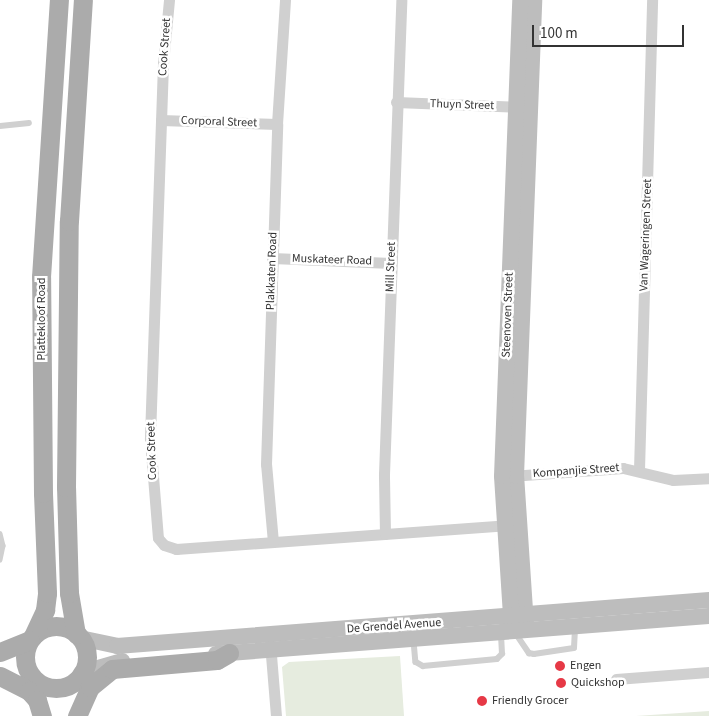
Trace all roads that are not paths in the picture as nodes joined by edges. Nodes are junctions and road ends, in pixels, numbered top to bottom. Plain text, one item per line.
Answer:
1 (59, 0) edge
2 (83, 0) edge
3 (169, 0) edge
4 (284, 0) edge
5 (401, 0) edge
6 (520, 0) edge
7 (534, 0) edge
8 (652, 0) edge
9 (396, 102) junction
10 (522, 107) junction
11 (161, 120) junction
12 (30, 123) dead end
13 (277, 124) junction
14 (0, 126) edge
15 (272, 258) junction
16 (391, 263) junction
17 (639, 470) junction
18 (509, 476) junction
19 (709, 478) edge
20 (512, 525) junction
21 (0, 534) edge
22 (385, 534) junction
23 (273, 542) junction
24 (0, 560) edge
25 (709, 600) edge
26 (709, 616) edge
27 (574, 626) junction
28 (516, 627) junction
29 (415, 631) junction
30 (78, 636) junction
31 (32, 638) junction
32 (270, 642) junction
33 (0, 652) edge
34 (230, 653) junction
35 (0, 669) edge
36 (709, 672) edge
37 (0, 676) edge
38 (77, 678) junction
39 (36, 679) junction
40 (616, 679) dead end
41 (42, 716) edge
42 (48, 716) edge
43 (70, 716) edge
44 (77, 716) edge
45 (276, 716) edge

1 - 31 main road, Plattekloof Road
2 - 30 main road, Plattekloof Road
3 - 11 street, Cook Street
4 - 13 street, Plakkaten Road
5 - 9 street, Mill Street
6 - 10 street, Steenoven Street
7 - 10 street, Steenoven Street
8 - 17 street, Van Wageringen Street
9 - 10 street, Thuyn Street
9 - 16 street, Mill Street
10 - 18 street, Steenoven Street
11 - 13 street, Corporal Street
11 - 23 street, Cook Street
12 - 14 lane
13 - 15 street, Plakkaten Road
15 - 16 street, Muskateer Road
15 - 23 street, Plakkaten Road
16 - 22 street, Mill Street
17 - 18 street, Kompanjie Street
17 - 19 street, Kompanjie Street
18 - 20 street, Steenoven Street
20 - 22 street, Cook Street
20 - 28 street, Steenoven Street
21 - 24 lane
22 - 23 street, Cook Street
25 - 28 street, De Grendel Avenue
26 - 27 street, De Grendel Avenue
27 - 28 street, De Grendel Avenue
27 - 28 lane
28 - 29 street, De Grendel Avenue
28 - 29 lane
29 - 32 street, De Grendel Avenue
30 - 31 main road
30 - 32 street, De Grendel Avenue
30 - 38 main road, Plattekloof Road
31 - 33 main road
31 - 39 main road, Plattekloof Road
32 - 34 street, De Grendel Avenue
32 - 45 street
34 - 38 street, De Grendel Avenue
34 - 44 main road
35 - 39 main road
36 - 40 street
37 - 41 main road
38 - 39 main road
38 - 43 main road, Plattekloof Road
39 - 42 main road, Plattekloof Road

